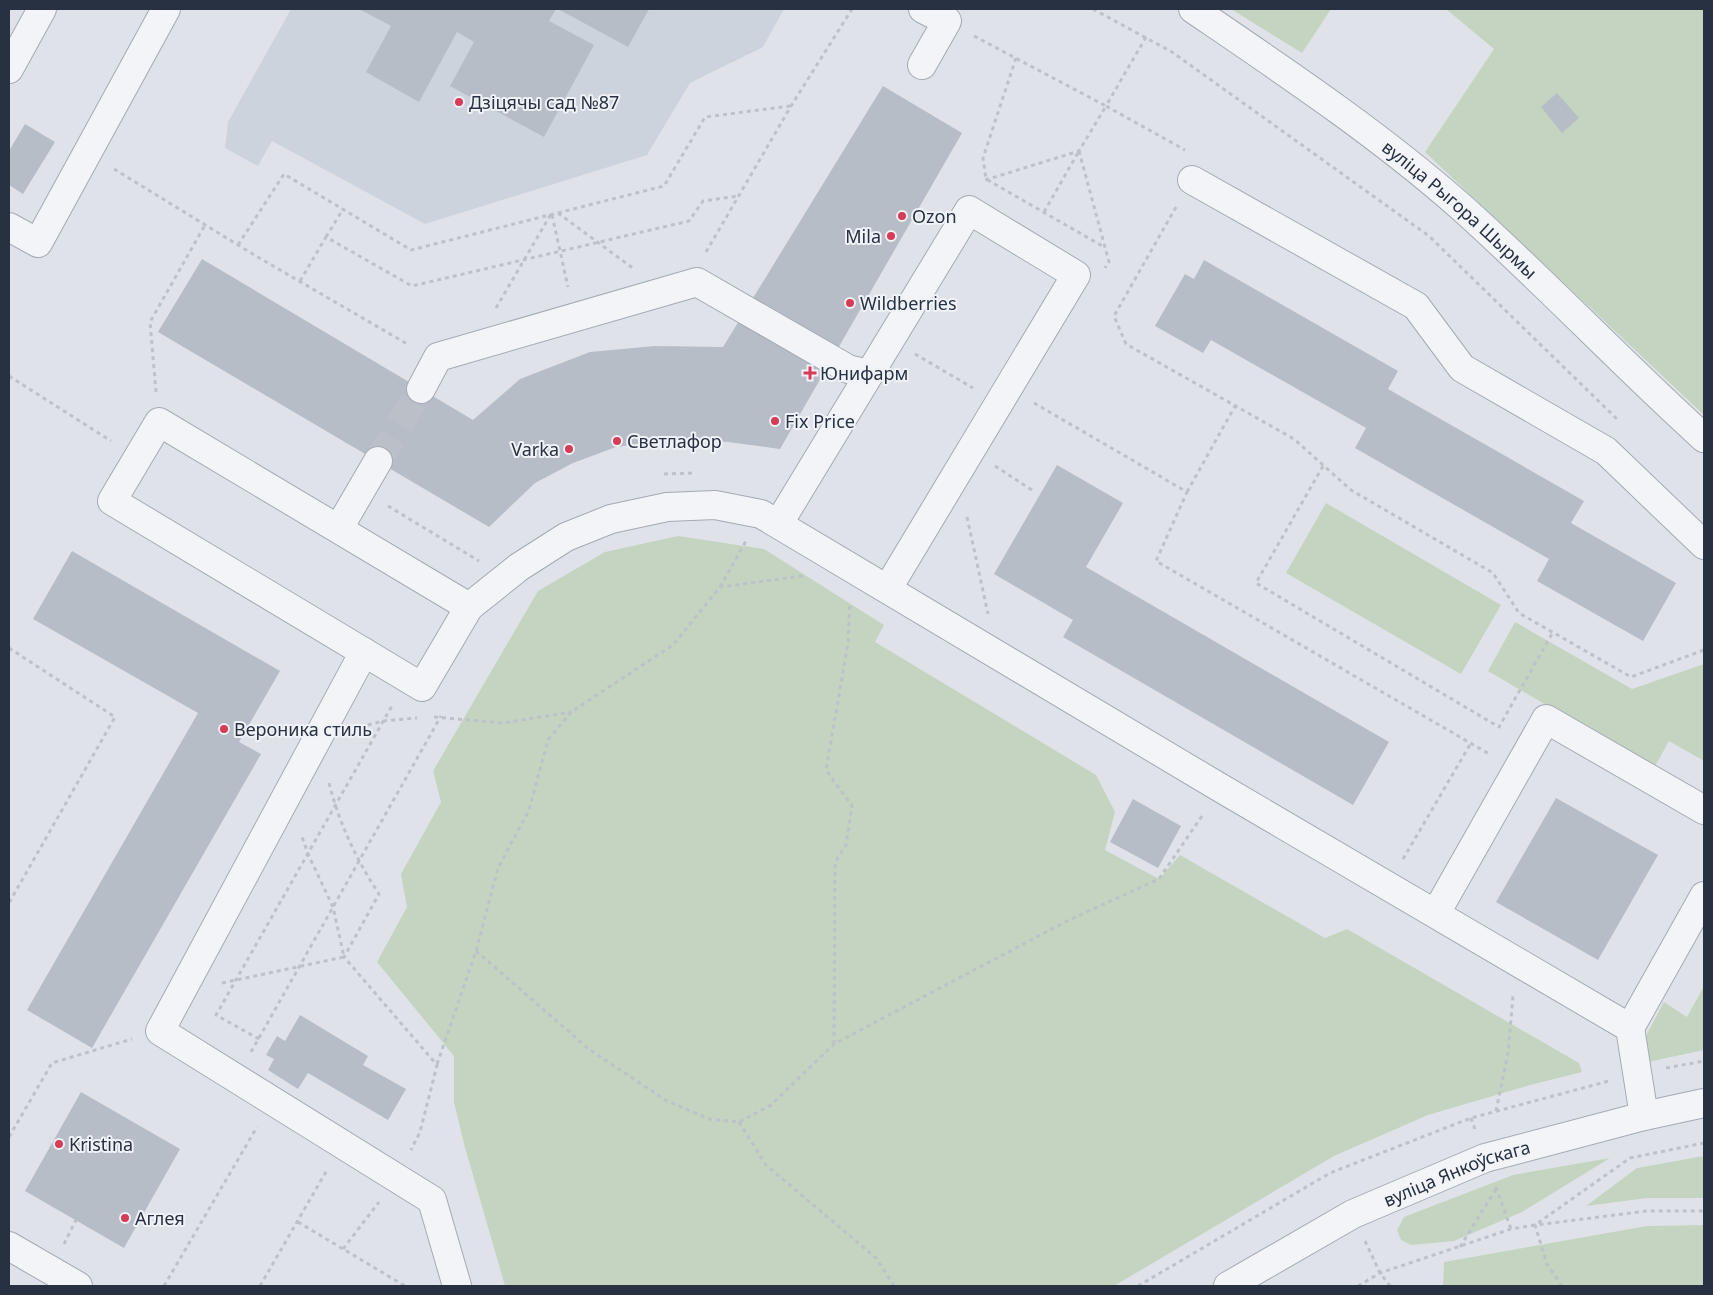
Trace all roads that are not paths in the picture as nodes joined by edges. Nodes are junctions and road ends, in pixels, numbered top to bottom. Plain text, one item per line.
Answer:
1 (42, 9) edge
2 (166, 9) edge
3 (923, 9) edge
4 (1193, 9) edge
5 (922, 65) dead end
6 (9, 69) edge
7 (1192, 180) road end
8 (9, 227) edge
9 (869, 374) junction
10 (421, 389) tunnel mouth
11 (1704, 438) edge
12 (378, 461) tunnel mouth
13 (780, 524) junction
14 (339, 528) junction
15 (1704, 545) edge
16 (888, 588) junction
17 (469, 608) junction
18 (364, 652) junction
19 (1704, 810) edge
20 (1704, 896) edge
21 (1436, 913) junction
22 (1630, 1028) junction
23 (1704, 1103) edge
24 (1644, 1116) junction
25 (9, 1246) edge
26 (78, 1286) edge
27 (457, 1286) edge
28 (1228, 1286) edge

1 - 6 street
2 - 8 street
3 - 5 street
4 - 11 street, вуліца Рыгора Шырмы
7 - 15 street
9 - 10 street
9 - 13 street
9 - 16 street
12 - 14 street
13 - 16 street
13 - 17 street
14 - 17 street
14 - 18 street
16 - 21 street
17 - 18 street
18 - 27 street
19 - 21 street
20 - 22 street
21 - 22 street
22 - 24 street
23 - 24 street, вуліца Янкоўскага
24 - 28 street, вуліца Янкоўскага
25 - 26 street

